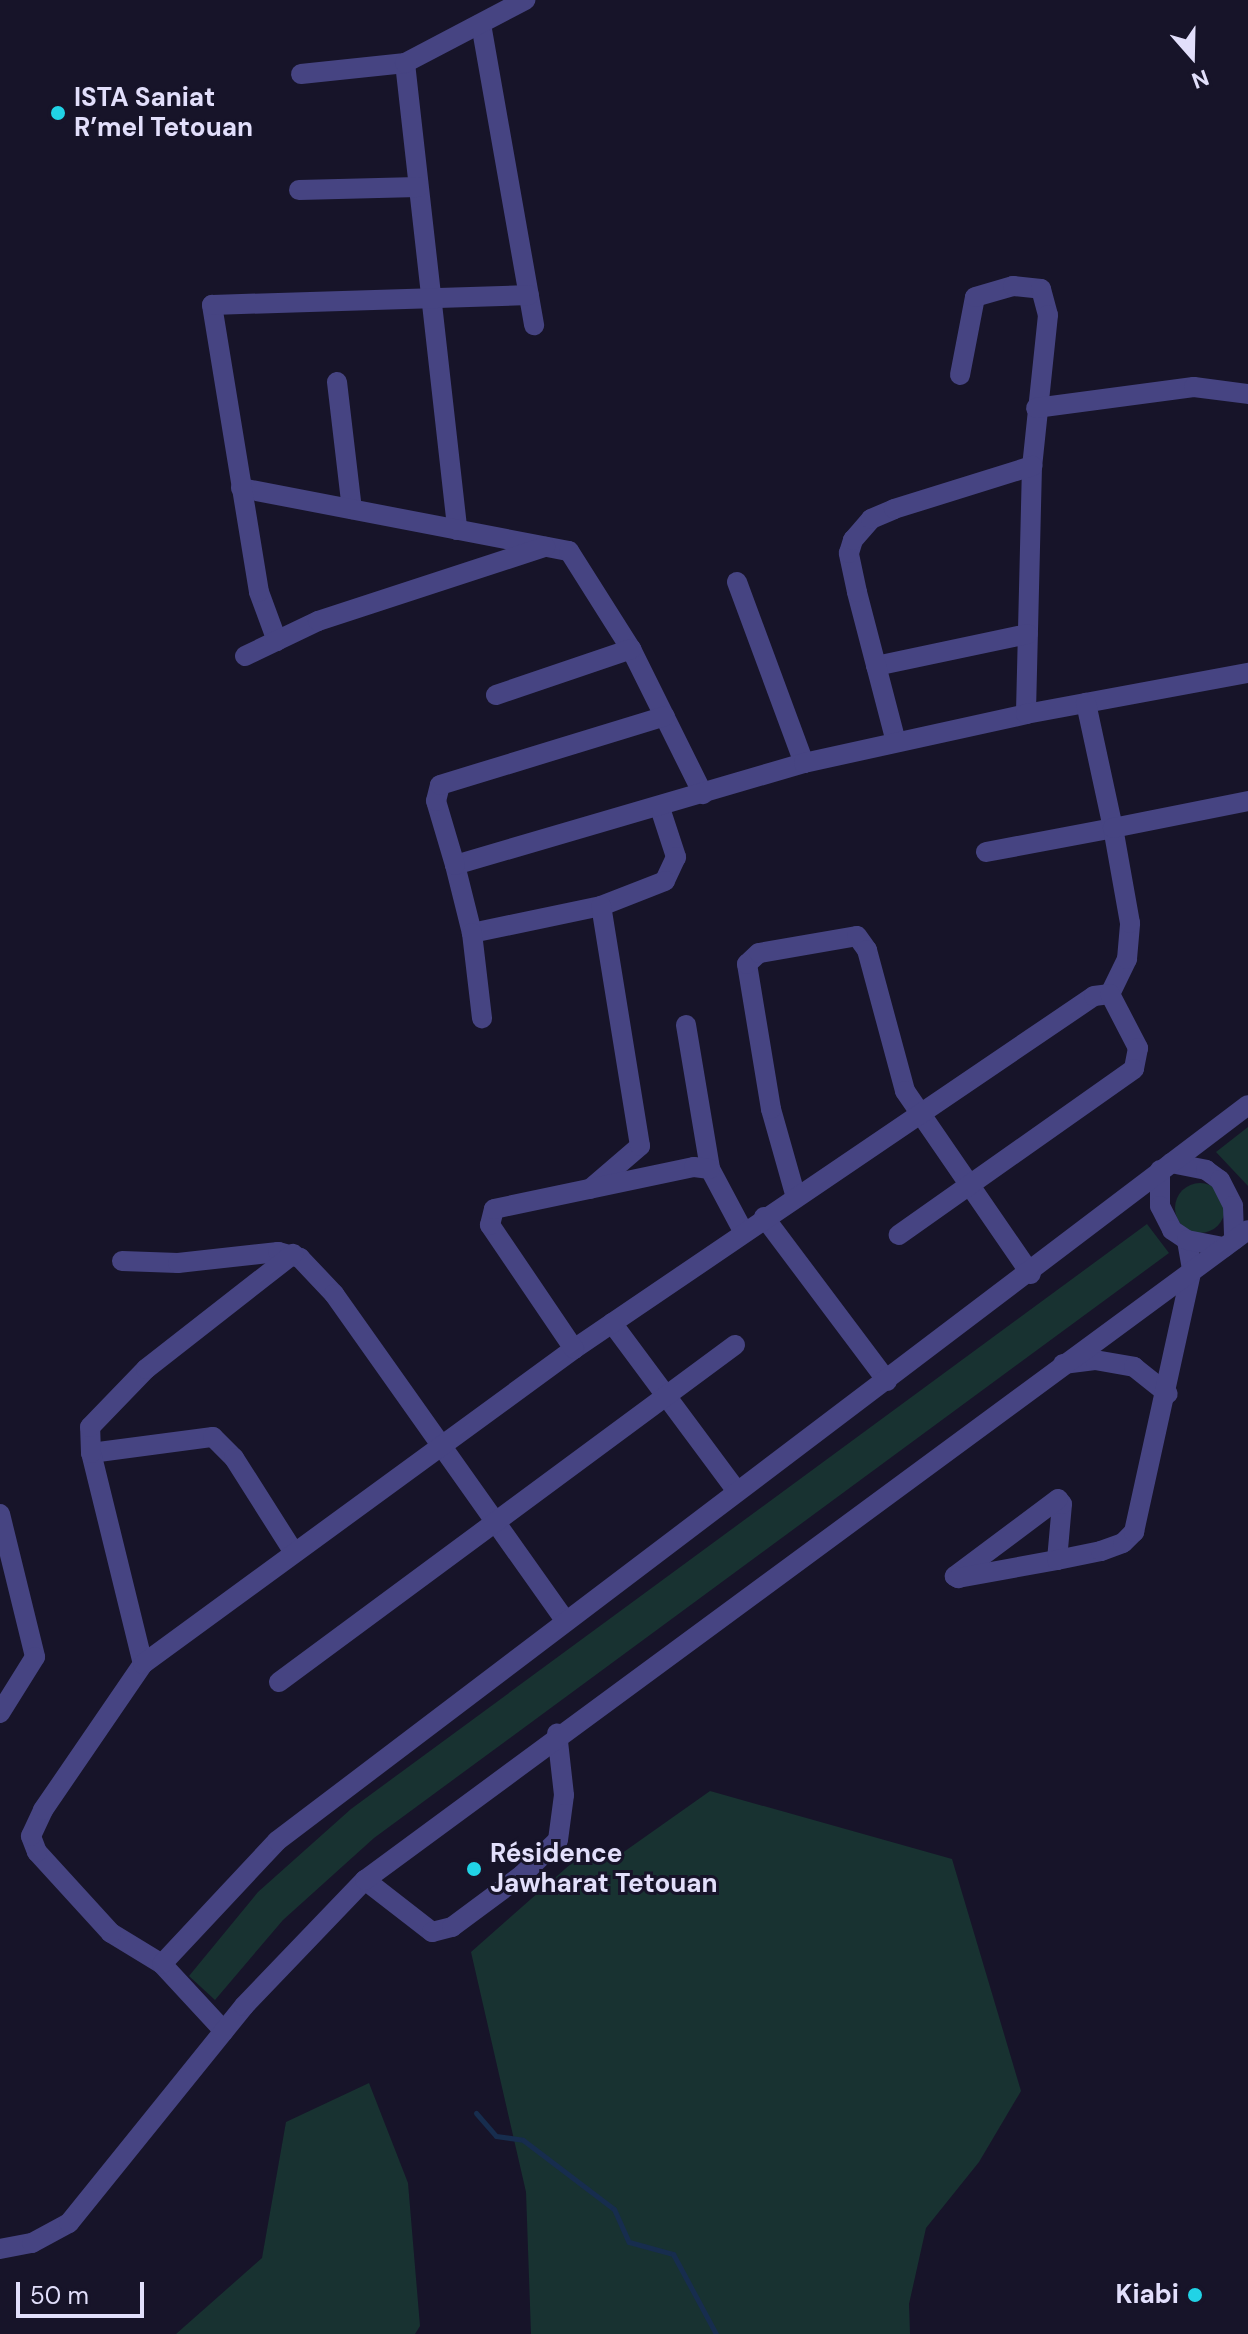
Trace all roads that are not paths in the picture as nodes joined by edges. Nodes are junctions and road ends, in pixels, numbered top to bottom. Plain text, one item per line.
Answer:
1 (525, 0) edge
2 (481, 24) junction
3 (405, 63) junction
4 (301, 74) dead end
5 (418, 187) junction
6 (299, 190) dead end
7 (529, 295) junction
8 (431, 298) junction
9 (534, 325) dead end
10 (960, 375) dead end
11 (337, 382) dead end
12 (1248, 394) edge
13 (1036, 408) junction
14 (1032, 466) junction
15 (241, 488) junction
16 (352, 509) junction
17 (457, 530) junction
18 (547, 547) junction
19 (737, 582) dead end
20 (1028, 634) junction
21 (277, 641) junction
22 (631, 649) junction
23 (245, 656) dead end
24 (876, 666) junction
25 (1248, 673) edge
26 (496, 695) dead end
27 (1086, 703) junction
28 (1026, 714) junction
29 (665, 716) junction
30 (896, 742) junction
31 (804, 763) junction
32 (703, 794) junction
33 (1248, 801) edge
34 (660, 808) junction
35 (1113, 828) junction
36 (986, 852) dead end
37 (455, 865) junction
38 (601, 906) junction
39 (472, 933) junction
40 (1110, 994) junction
41 (482, 1018) dead end
42 (686, 1025) dead end
43 (1248, 1105) edge
44 (919, 1114) junction
45 (1166, 1167) junction
46 (710, 1169) junction
47 (968, 1186) junction
48 (590, 1189) junction
49 (795, 1194) junction
50 (764, 1217) junction
51 (743, 1231) junction
52 (899, 1235) dead end
53 (1235, 1239) edge
54 (1187, 1240) junction
55 (293, 1254) junction
56 (122, 1261) dead end
57 (1192, 1269) junction
58 (1031, 1274) junction
59 (612, 1323) junction
60 (735, 1345) dead end
61 (574, 1349) junction
62 (1061, 1364) junction
63 (887, 1381) junction
64 (1168, 1394) junction
65 (668, 1399) junction
66 (438, 1447) junction
67 (91, 1453) junction
68 (736, 1490) junction
69 (0, 1514) edge
70 (494, 1524) junction
71 (293, 1551) junction
72 (1057, 1560) junction
73 (5, 1564) edge
74 (564, 1619) junction
75 (143, 1664) junction
76 (279, 1682) dead end
77 (0, 1713) edge
78 (557, 1733) junction
79 (365, 1880) junction
80 (162, 1964) junction
81 (224, 2031) junction
82 (0, 2249) edge

1 - 2 street
2 - 3 street
2 - 7 street
3 - 4 street
3 - 5 street
5 - 6 street
5 - 8 street
7 - 8 street
7 - 9 street
8 - 15 street
8 - 17 street
10 - 13 street
11 - 16 street
12 - 13 street
13 - 14 street
14 - 20 street
14 - 24 street
15 - 16 street
15 - 21 street
16 - 17 street
17 - 18 street
18 - 21 street
18 - 22 street
19 - 31 street
20 - 24 street
20 - 28 street
21 - 23 street
22 - 26 street
22 - 29 street
24 - 30 street
25 - 27 street
27 - 28 street
27 - 35 street
28 - 30 street
29 - 32 street
29 - 37 street
30 - 31 street
31 - 32 street
32 - 34 street
33 - 35 street
34 - 37 street
34 - 38 street
35 - 36 street
35 - 40 street
37 - 39 street
38 - 39 street
38 - 48 street
39 - 41 street
40 - 44 street
40 - 47 street
42 - 46 street
43 - 45 street
44 - 47 street
44 - 49 street
44 - 49 street
45 - 53 street
45 - 54 street
45 - 58 street
46 - 48 street
46 - 51 street
47 - 52 street
47 - 58 street
48 - 61 street
49 - 50 street
50 - 51 street
50 - 63 street
51 - 59 street
53 - 54 street
53 - 57 street
54 - 57 street
55 - 56 street
55 - 66 street
55 - 67 street
57 - 62 street
57 - 64 street
58 - 63 street
59 - 61 street
59 - 65 street
60 - 65 street
61 - 66 street
62 - 64 street
62 - 78 street
63 - 68 street
64 - 72 street
65 - 68 street
65 - 70 street
66 - 70 street
66 - 71 street
67 - 71 street
67 - 75 street
68 - 74 street
69 - 73 street
70 - 74 street
70 - 76 street
71 - 75 street
72 - 72 street
73 - 77 street
74 - 80 street
75 - 80 street
78 - 79 street
78 - 79 street
79 - 81 street
80 - 81 street
81 - 82 street

